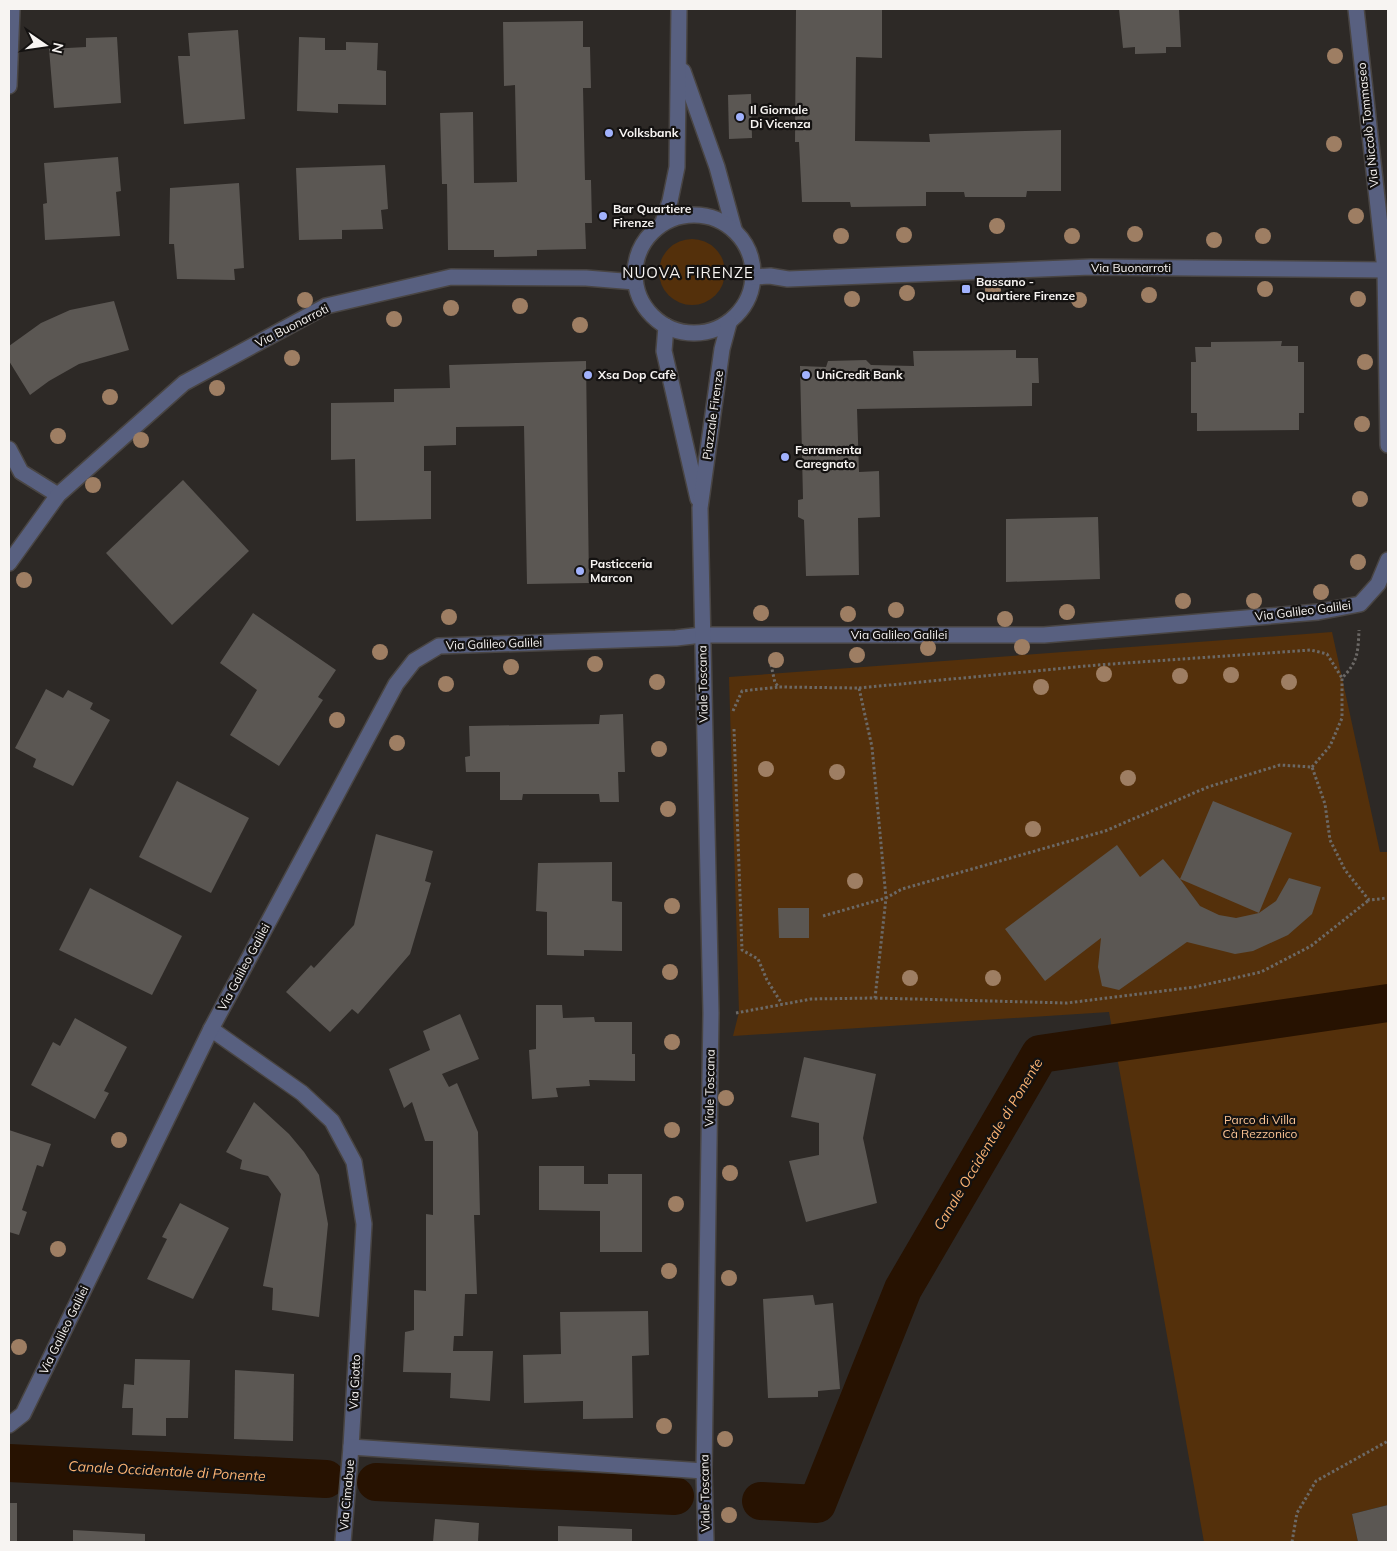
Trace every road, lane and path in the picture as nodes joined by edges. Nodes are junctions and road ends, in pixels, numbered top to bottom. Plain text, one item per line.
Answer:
1 (12, 9) edge
2 (679, 9) edge
3 (1356, 9) edge
4 (679, 60) junction
5 (9, 86) edge
6 (663, 222) junction
7 (734, 229) junction
8 (1387, 270) edge
9 (754, 277) junction
10 (635, 282) junction
11 (729, 323) junction
12 (666, 326) junction
13 (1388, 445) edge
14 (9, 449) edge
15 (58, 495) junction
16 (700, 508) junction
17 (1388, 560) edge
18 (9, 563) edge
19 (1360, 604) junction
20 (702, 635) junction
21 (762, 658) dead end
22 (1342, 678) junction
23 (779, 688) junction
24 (859, 688) junction
25 (734, 718) dead end
26 (734, 727) dead end
27 (1312, 767) junction
28 (886, 898) junction
29 (1388, 898) edge
30 (1369, 900) junction
31 (823, 916) dead end
32 (875, 998) junction
33 (782, 1004) junction
34 (711, 1013) junction
35 (211, 1029) junction
36 (9, 1425) edge
37 (1388, 1441) edge
38 (351, 1447) junction
39 (704, 1471) junction
40 (343, 1542) edge
41 (706, 1542) edge
42 (1292, 1542) edge

1 - 5 street
2 - 4 street
3 - 8 street, Via Niccolò Tommaseo
4 - 6 street
4 - 7 street
6 - 7 street
6 - 10 street
7 - 9 street
8 - 9 street, Via Buonarroti
8 - 13 street
9 - 11 street, Piazzale Firenze
10 - 12 street
10 - 15 street, Via Buonarroti
11 - 12 street
11 - 16 street, Piazzale Firenze
12 - 16 street, Piazzale Firenze
14 - 15 street
15 - 18 street, Via Buonarroti
16 - 20 street, Piazzale Firenze
17 - 19 street, Via Galileo Galilei
19 - 20 street, Via Galileo Galilei
19 - 22 path
20 - 34 street, Viale Toscana
20 - 35 street, Via Galileo Galilei
21 - 23 path
22 - 24 path
22 - 27 path
23 - 24 path
23 - 25 path
24 - 28 path
26 - 33 path
27 - 28 path
27 - 30 path
28 - 31 path
28 - 32 path
29 - 30 path
30 - 32 path
32 - 33 path
33 - 34 path
34 - 39 street, Viale Toscana
35 - 36 street, Via Galileo Galilei
35 - 38 street, Via Giotto
37 - 42 path
38 - 39 street
38 - 40 street, Via Cimabue
39 - 41 street, Viale Toscana

